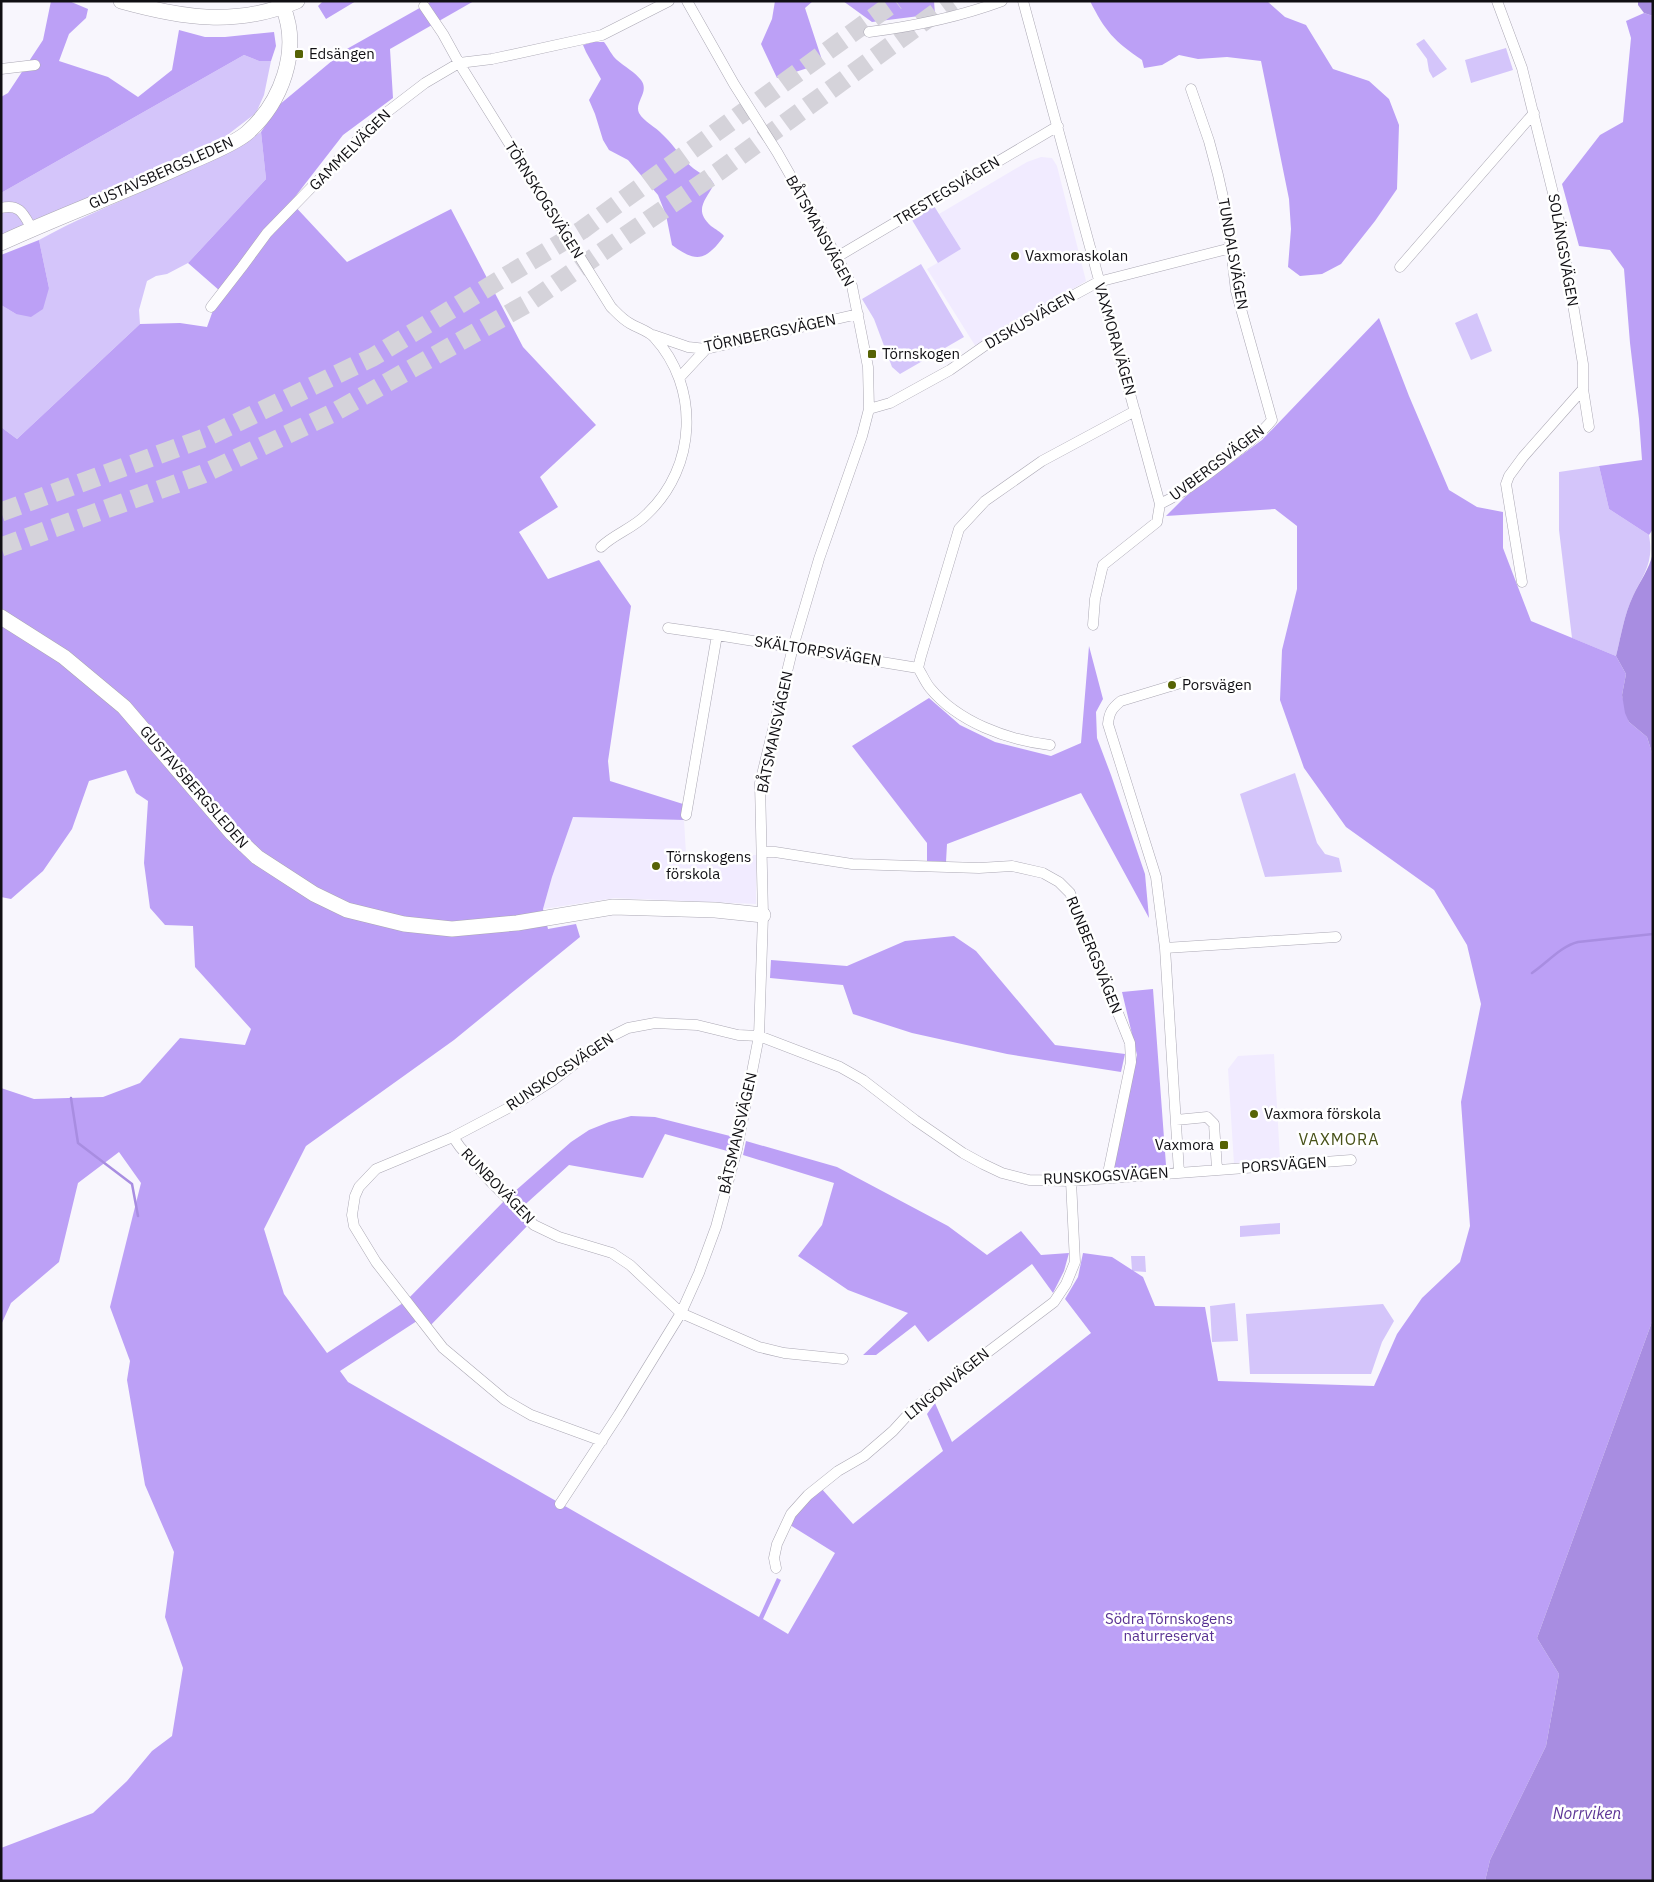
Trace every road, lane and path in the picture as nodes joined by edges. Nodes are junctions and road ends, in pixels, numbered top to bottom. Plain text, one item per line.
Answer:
1 (121, 1) edge
2 (669, 1) edge
3 (687, 1) edge
4 (1002, 1) edge
5 (1023, 1) edge
6 (1497, 1) edge
7 (290, 4) edge
8 (424, 6) dead end
9 (869, 32) dead end
10 (459, 63) junction
11 (35, 65) dead end
12 (1, 69) edge
13 (1191, 89) dead end
14 (1534, 113) junction
15 (1058, 126) junction
16 (1, 208) edge
17 (32, 229) junction
18 (1, 243) edge
19 (1231, 248) junction
20 (837, 257) junction
21 (1400, 267) dead end
22 (1098, 282) junction
23 (210, 308) dead end
24 (858, 314) junction
25 (653, 335) junction
26 (706, 349) junction
27 (680, 376) junction
28 (1583, 388) junction
29 (869, 409) junction
30 (1135, 411) junction
31 (1272, 420) joint
32 (1589, 427) dead end
33 (1160, 504) junction
34 (601, 547) dead end
35 (1522, 582) dead end
36 (1, 617) edge
37 (1093, 625) dead end
38 (668, 628) dead end
39 (717, 635) junction
40 (793, 647) junction
41 (918, 668) junction
42 (1184, 682) dead end
43 (1050, 745) dead end
44 (686, 815) dead end
45 (762, 852) junction
46 (763, 915) junction
47 (1336, 937) dead end
48 (1165, 948) junction
49 (759, 1036) junction
50 (1176, 1120) junction
51 (453, 1137) junction
52 (1352, 1160) dead end
53 (1217, 1169) junction
54 (1179, 1172) junction
55 (1107, 1178) junction
56 (1071, 1181) junction
57 (681, 1313) junction
58 (843, 1360) dead end
59 (602, 1441) junction
60 (560, 1504) dead end
61 (776, 1568) dead end

1 - 7 street
2 - 10 street, GAMMELVÄGEN
3 - 20 street, BÅTSMANSVÄGEN
4 - 9 street
5 - 15 street, VAXMORAVÄGEN
6 - 14 street, SOLÄNGSVÄGEN
7 - 17 street, GUSTAVSBERGSLEDEN
8 - 10 street, TÖRNSKOGSVÄGEN
10 - 23 street, GAMMELVÄGEN
10 - 25 street, TÖRNSKOGSVÄGEN
11 - 12 street
13 - 19 street, TUNDALSVÄGEN
14 - 21 street
14 - 28 street, SOLÄNGSVÄGEN
15 - 20 street, TRESTEGSVÄGEN
15 - 22 street, VAXMORAVÄGEN
16 - 17 street
17 - 18 street, GUSTAVSBERGSLEDEN
19 - 22 street, DISKUSVÄGEN
19 - 31 street, TUNDALSVÄGEN
20 - 24 street, BÅTSMANSVÄGEN
22 - 29 street, DISKUSVÄGEN
22 - 30 street, VAXMORAVÄGEN
24 - 26 street, TÖRNBERGSVÄGEN
24 - 29 street, BÅTSMANSVÄGEN
25 - 26 street, TÖRNBERGSVÄGEN
25 - 27 street, TÖRNSKOGSVÄGEN
26 - 27 street
27 - 34 street, TÖRNSKOGSVÄGEN
28 - 32 street, SOLÄNGSVÄGEN
28 - 35 street
29 - 40 street, BÅTSMANSVÄGEN
30 - 33 street, VAXMORAVÄGEN
30 - 41 street
31 - 33 street, UVBERGSVÄGEN
33 - 37 street
36 - 46 street, GUSTAVSBERGSLEDEN
38 - 39 street, SKÄLTORPSVÄGEN
39 - 40 street, SKÄLTORPSVÄGEN
39 - 44 street
40 - 41 street, SKÄLTORPSVÄGEN
40 - 45 street, BÅTSMANSVÄGEN
41 - 43 street
42 - 48 street
45 - 46 street, BÅTSMANSVÄGEN
45 - 55 street, RUNBERGSVÄGEN
46 - 49 street, BÅTSMANSVÄGEN
47 - 48 street
48 - 50 street
49 - 51 street, RUNSKOGSVÄGEN
49 - 56 street, RUNSKOGSVÄGEN
49 - 57 street, BÅTSMANSVÄGEN
50 - 53 street
50 - 54 street
51 - 57 street, RUNBOVÄGEN
51 - 59 street, RUNSKOGSVÄGEN
52 - 53 street, PORSVÄGEN
53 - 54 street, PORSVÄGEN
54 - 55 street, RUNSKOGSVÄGEN
55 - 56 street, RUNSKOGSVÄGEN
56 - 61 street, LINGONVÄGEN
57 - 58 street, RUNBOVÄGEN
57 - 59 street, BÅTSMANSVÄGEN
59 - 60 street, BÅTSMANSVÄGEN

